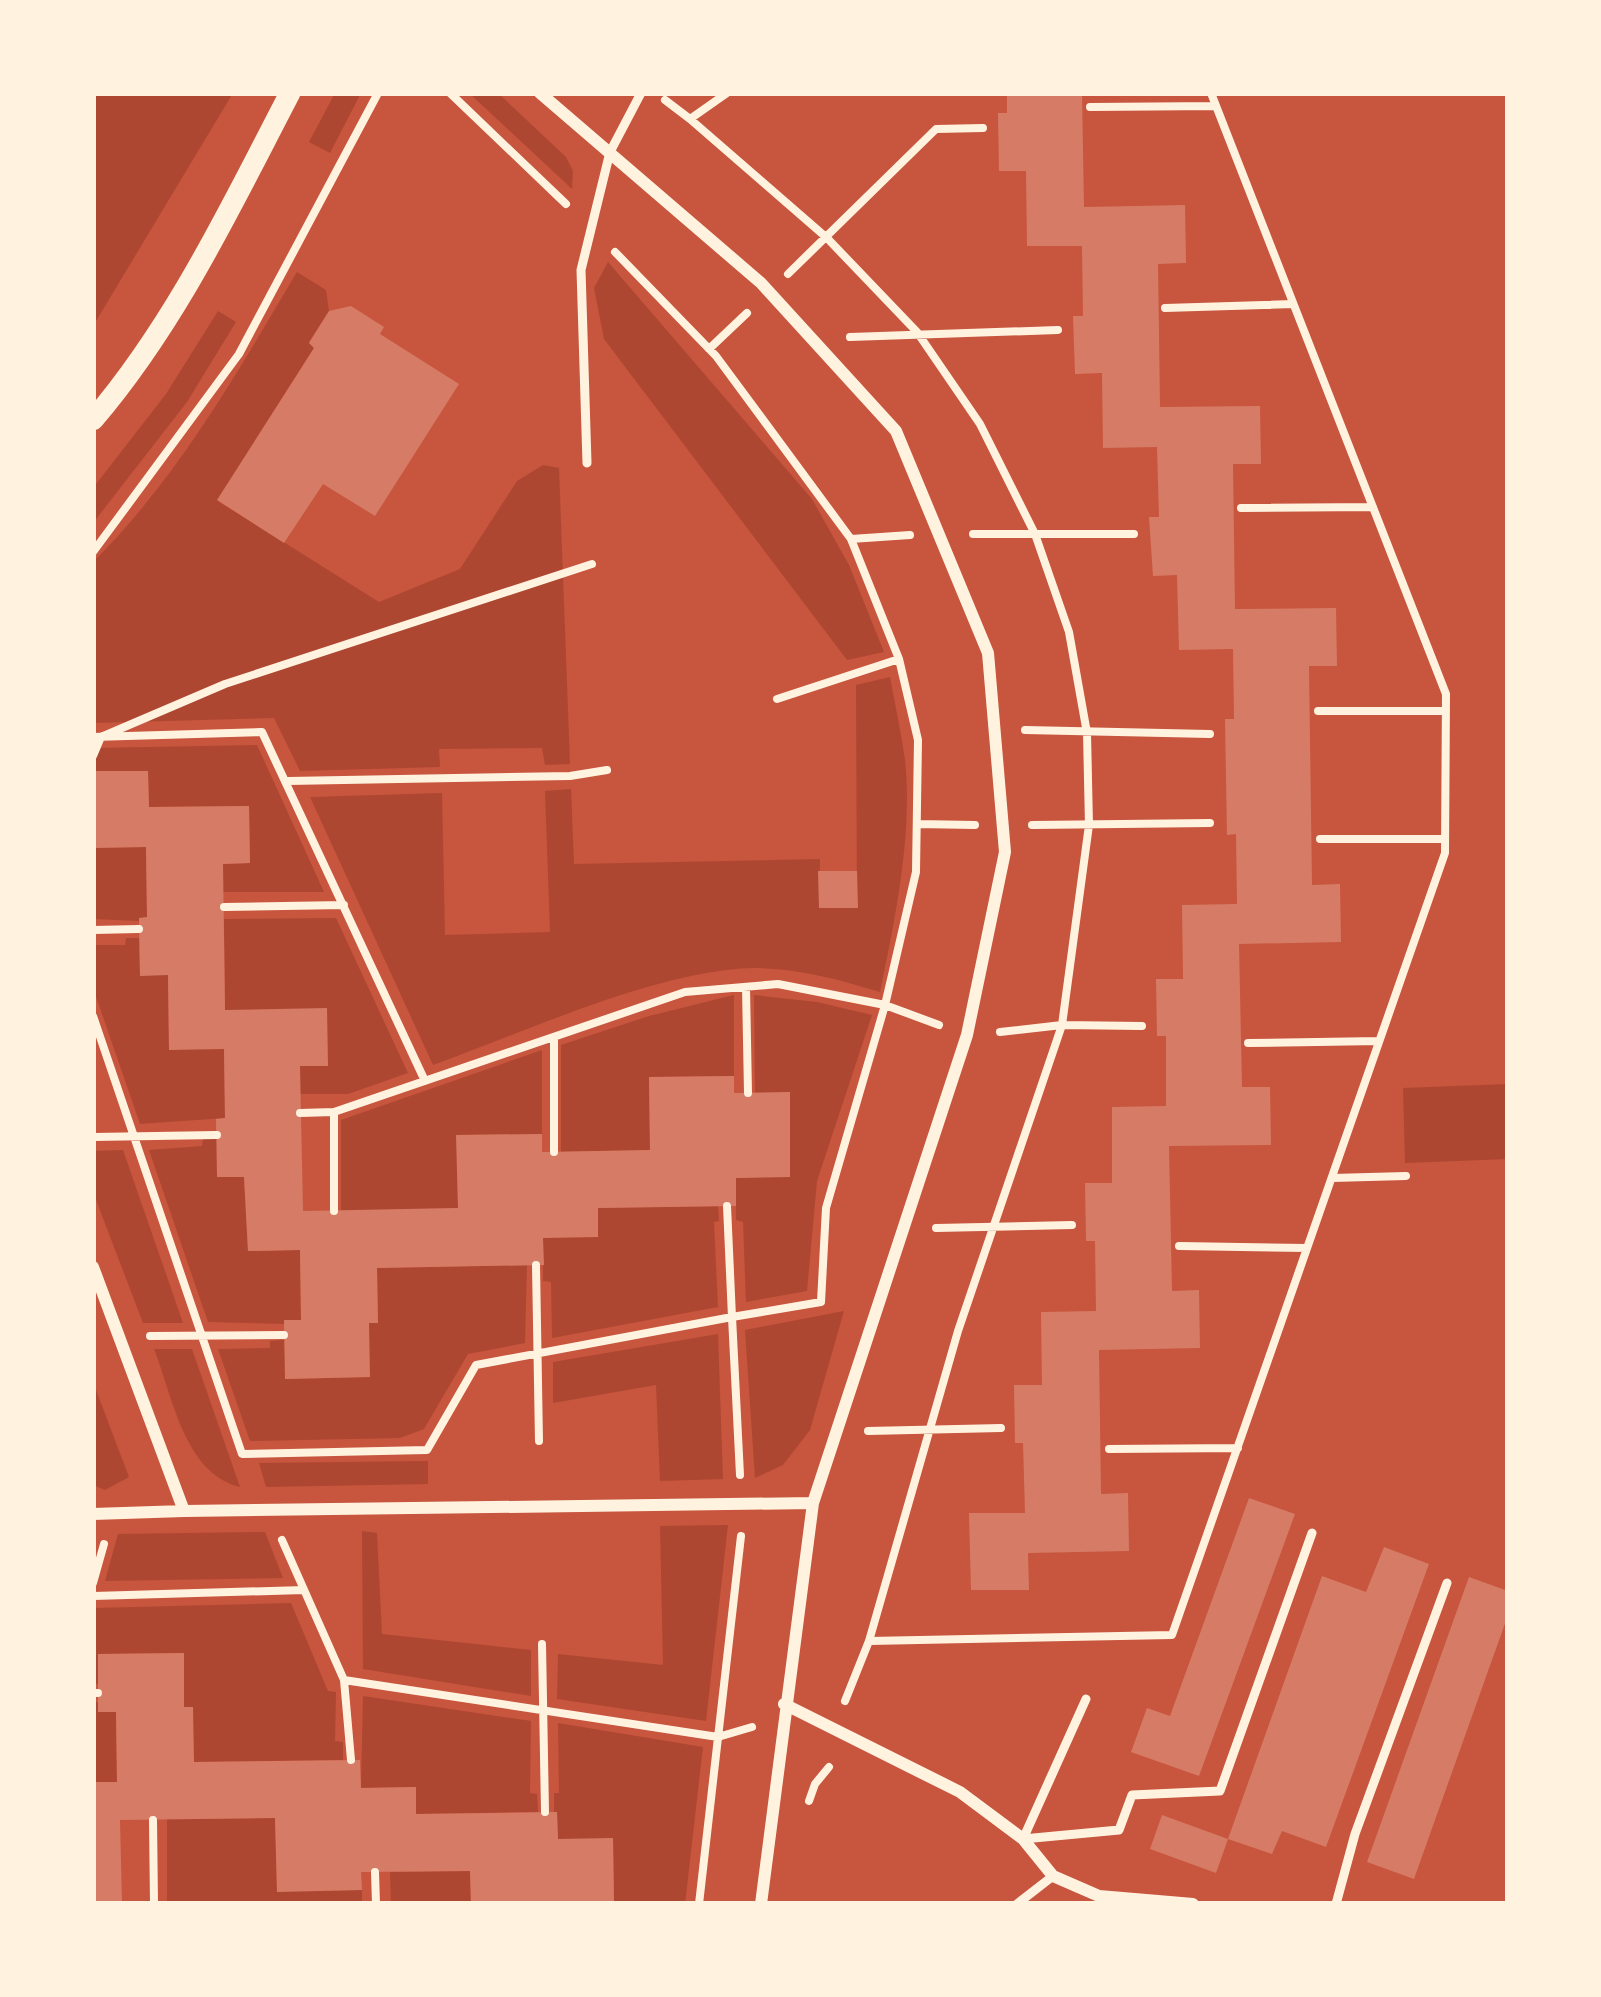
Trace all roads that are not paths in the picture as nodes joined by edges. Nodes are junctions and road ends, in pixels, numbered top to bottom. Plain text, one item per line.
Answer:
1 (290, 93) edge
2 (540, 93) edge
3 (641, 93) edge
4 (610, 152) junction
5 (93, 420) edge
6 (587, 463) dead end
7 (93, 1267) edge
8 (813, 1503) junction
9 (184, 1511) junction
10 (93, 1514) edge
11 (1312, 1533) dead end
12 (1447, 1583) dead end
13 (1086, 1699) dead end
14 (784, 1705) junction
15 (1023, 1839) junction
16 (1053, 1876) junction
17 (761, 1904) edge
18 (1017, 1904) edge
19 (1193, 1904) edge
20 (1336, 1904) edge

1 - 5 street
2 - 4 street
3 - 4 lane
4 - 6 lane
4 - 8 street
7 - 9 street
8 - 9 street
8 - 14 street
9 - 10 street
11 - 15 lane
12 - 20 lane
13 - 15 lane
14 - 15 street
14 - 17 street
15 - 16 street
16 - 18 lane
16 - 19 street

